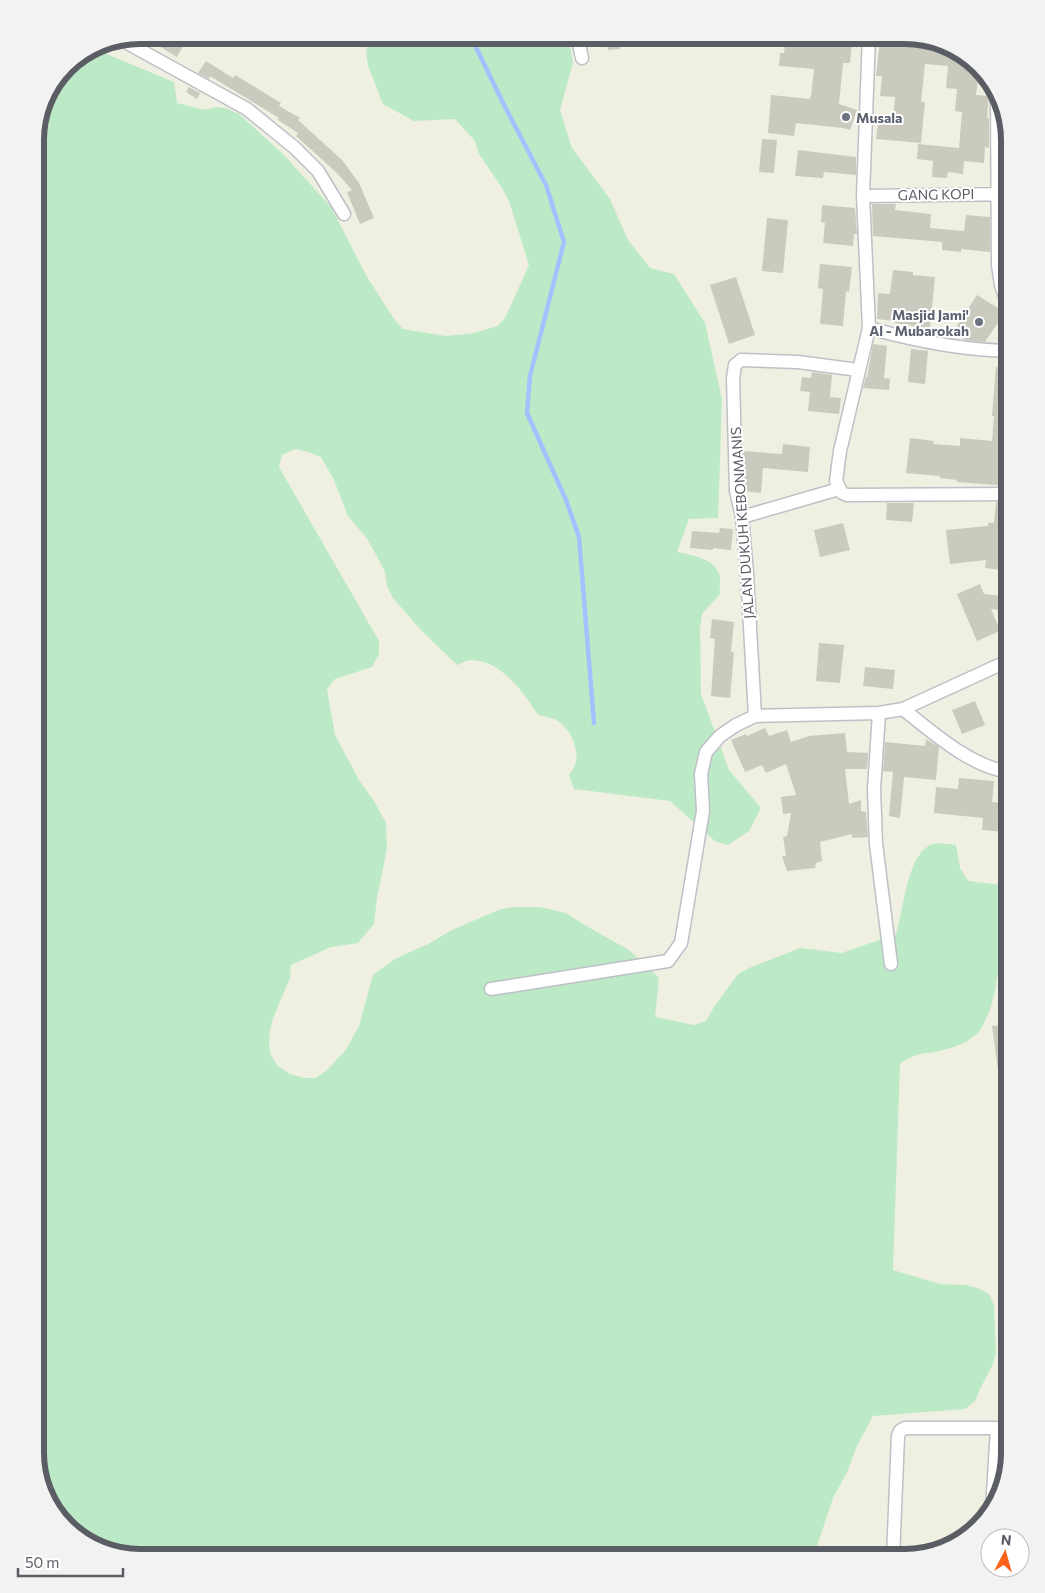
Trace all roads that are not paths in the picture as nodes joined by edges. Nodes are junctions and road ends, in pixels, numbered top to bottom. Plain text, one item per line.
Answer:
1 (579, 44) edge
2 (868, 44) edge
3 (130, 45) edge
4 (582, 58) dead end
5 (997, 112) edge
6 (997, 193) junction
7 (1001, 193) edge
8 (863, 196) junction
9 (344, 214) dead end
10 (998, 265) junction
11 (1001, 267) edge
12 (1001, 285) edge
13 (869, 328) junction
14 (1001, 351) edge
15 (858, 370) junction
16 (839, 488) junction
17 (1001, 494) edge
18 (742, 517) junction
19 (1001, 664) edge
20 (903, 709) junction
21 (878, 713) junction
22 (755, 716) junction
23 (1001, 771) edge
24 (891, 964) dead end
25 (491, 990) dead end
26 (997, 1428) junction
27 (1001, 1428) edge
28 (993, 1492) edge
29 (892, 1549) edge

1 - 4 street
2 - 8 street
3 - 9 street
5 - 6 street
6 - 7 street, GANG KOPI
6 - 8 street, GANG KOPI
6 - 10 street
8 - 13 street
10 - 11 street
10 - 12 street
13 - 14 street
13 - 15 street
15 - 16 street
15 - 18 street, JALAN DUKUH KEBONMANIS
16 - 17 street
16 - 18 street
18 - 22 street, JALAN DUKUH KEBONMANIS
19 - 20 street
20 - 21 street
20 - 23 street
21 - 22 street
21 - 24 street
22 - 25 street
26 - 27 street
26 - 28 street
26 - 29 street

